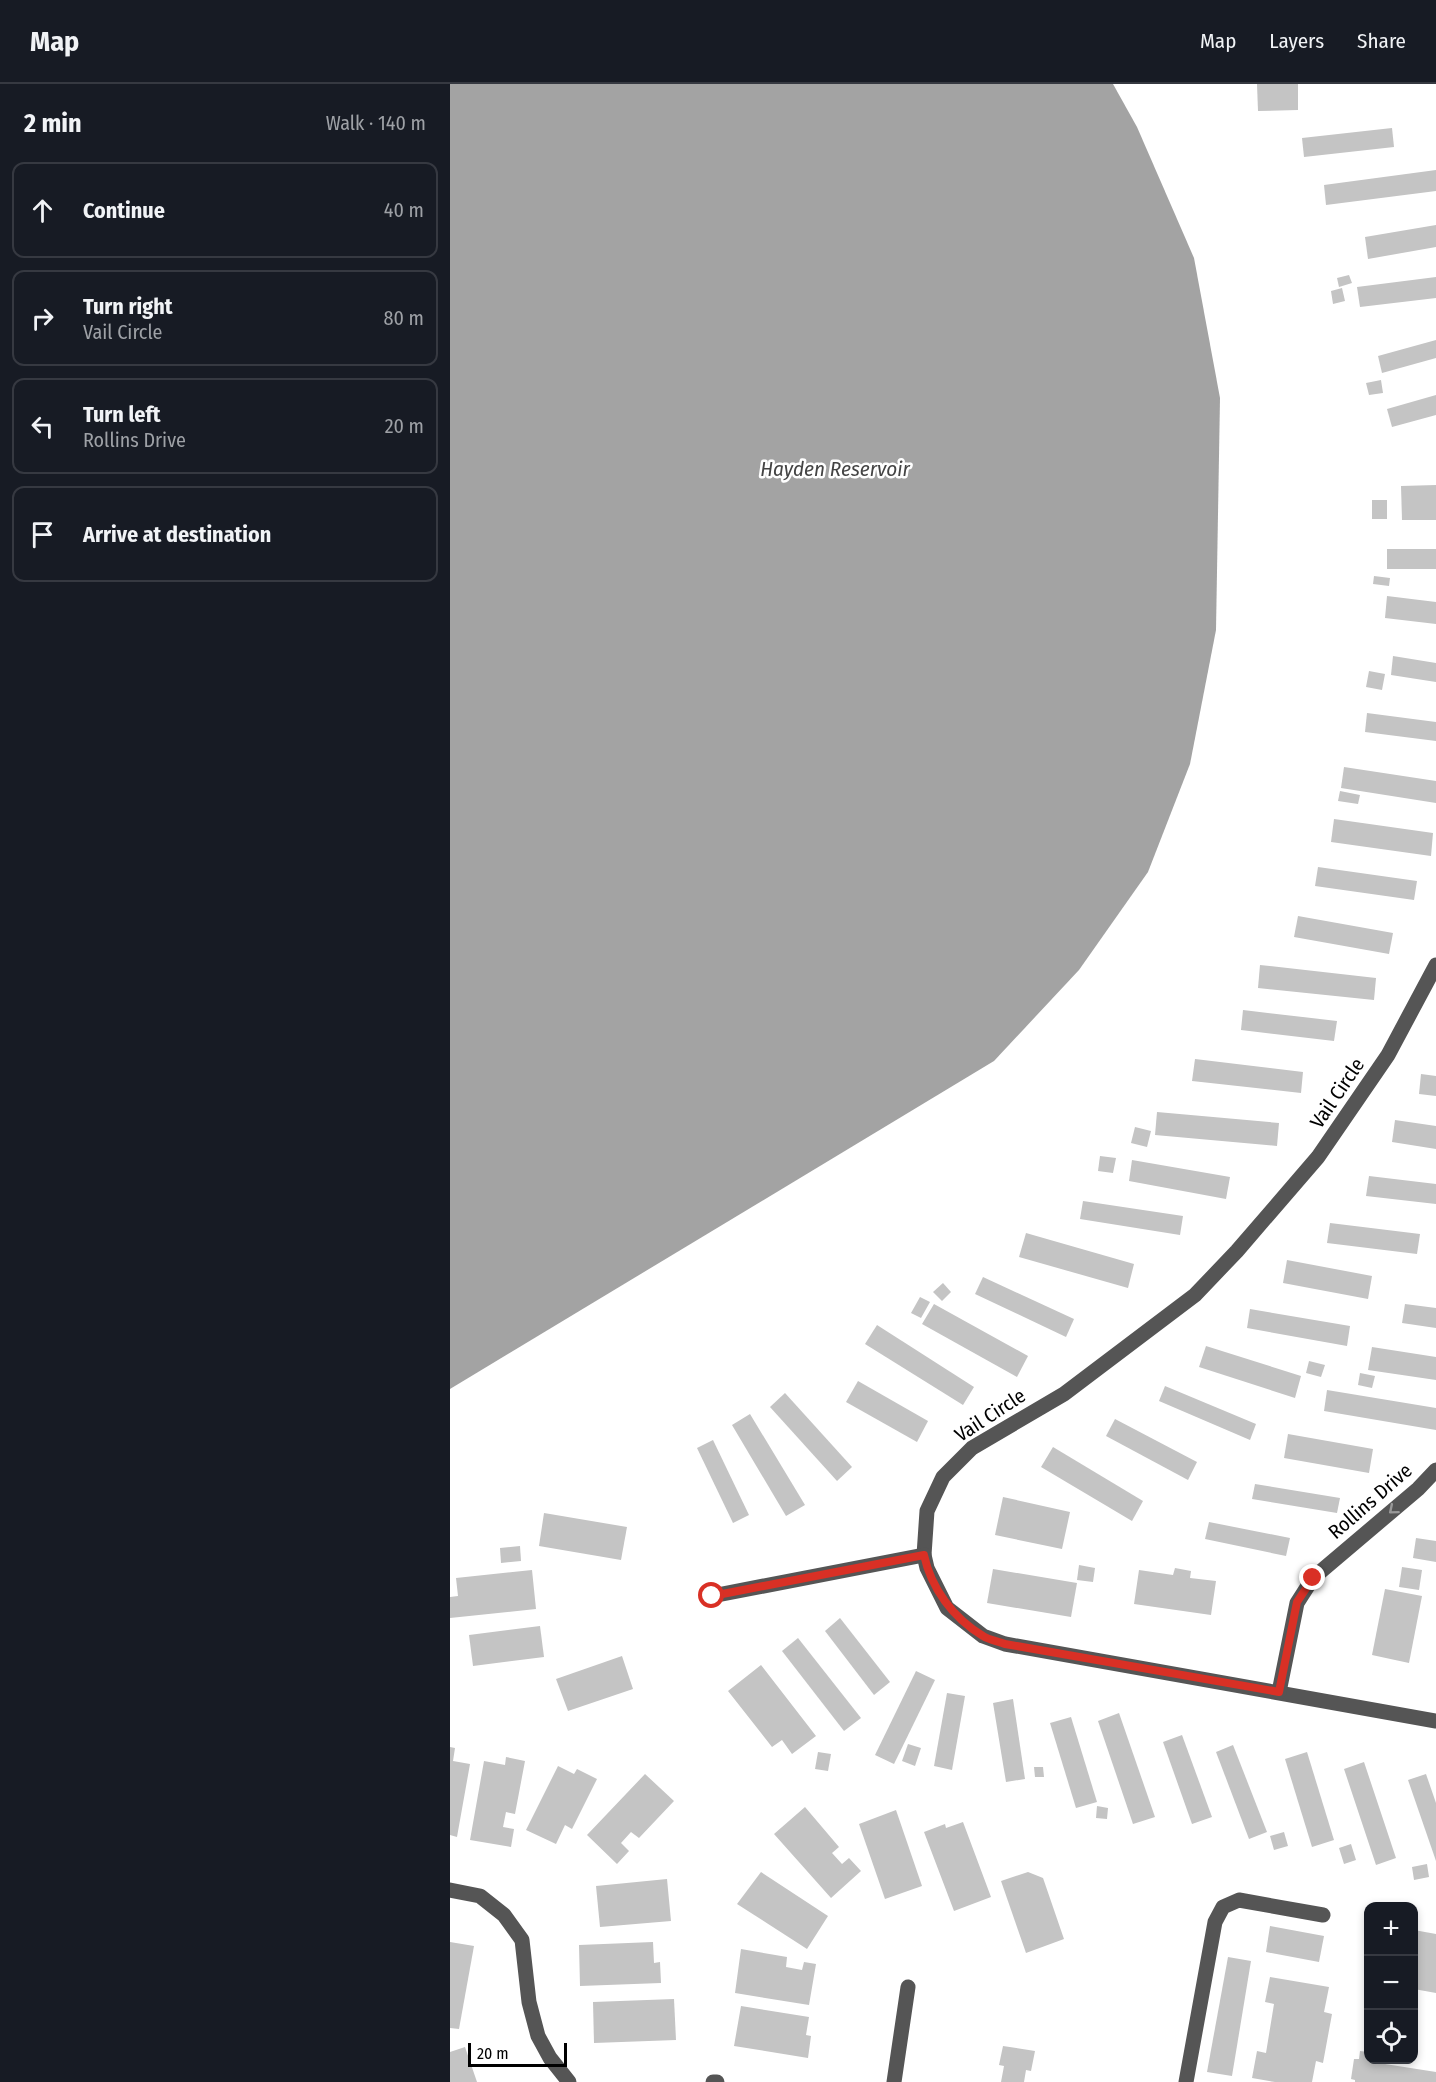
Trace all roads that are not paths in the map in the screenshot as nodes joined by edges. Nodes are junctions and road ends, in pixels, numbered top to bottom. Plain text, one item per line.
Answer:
1 (1436, 965) edge
2 (1436, 1470) edge
3 (924, 1555) junction
4 (712, 1596) dead end
5 (1279, 1692) junction
6 (1436, 1721) edge
7 (450, 1890) edge
8 (1323, 1915) dead end
9 (908, 1987) dead end
10 (569, 2082) edge
11 (894, 2082) edge
12 (1186, 2082) edge

1 - 3 street, Vail Circle
2 -> 5 street, Rollins Drive
3 - 4 street
3 - 5 street, Vail Circle
5 - 6 street, Vail Circle
7 - 10 street
8 - 12 street
9 - 11 street

